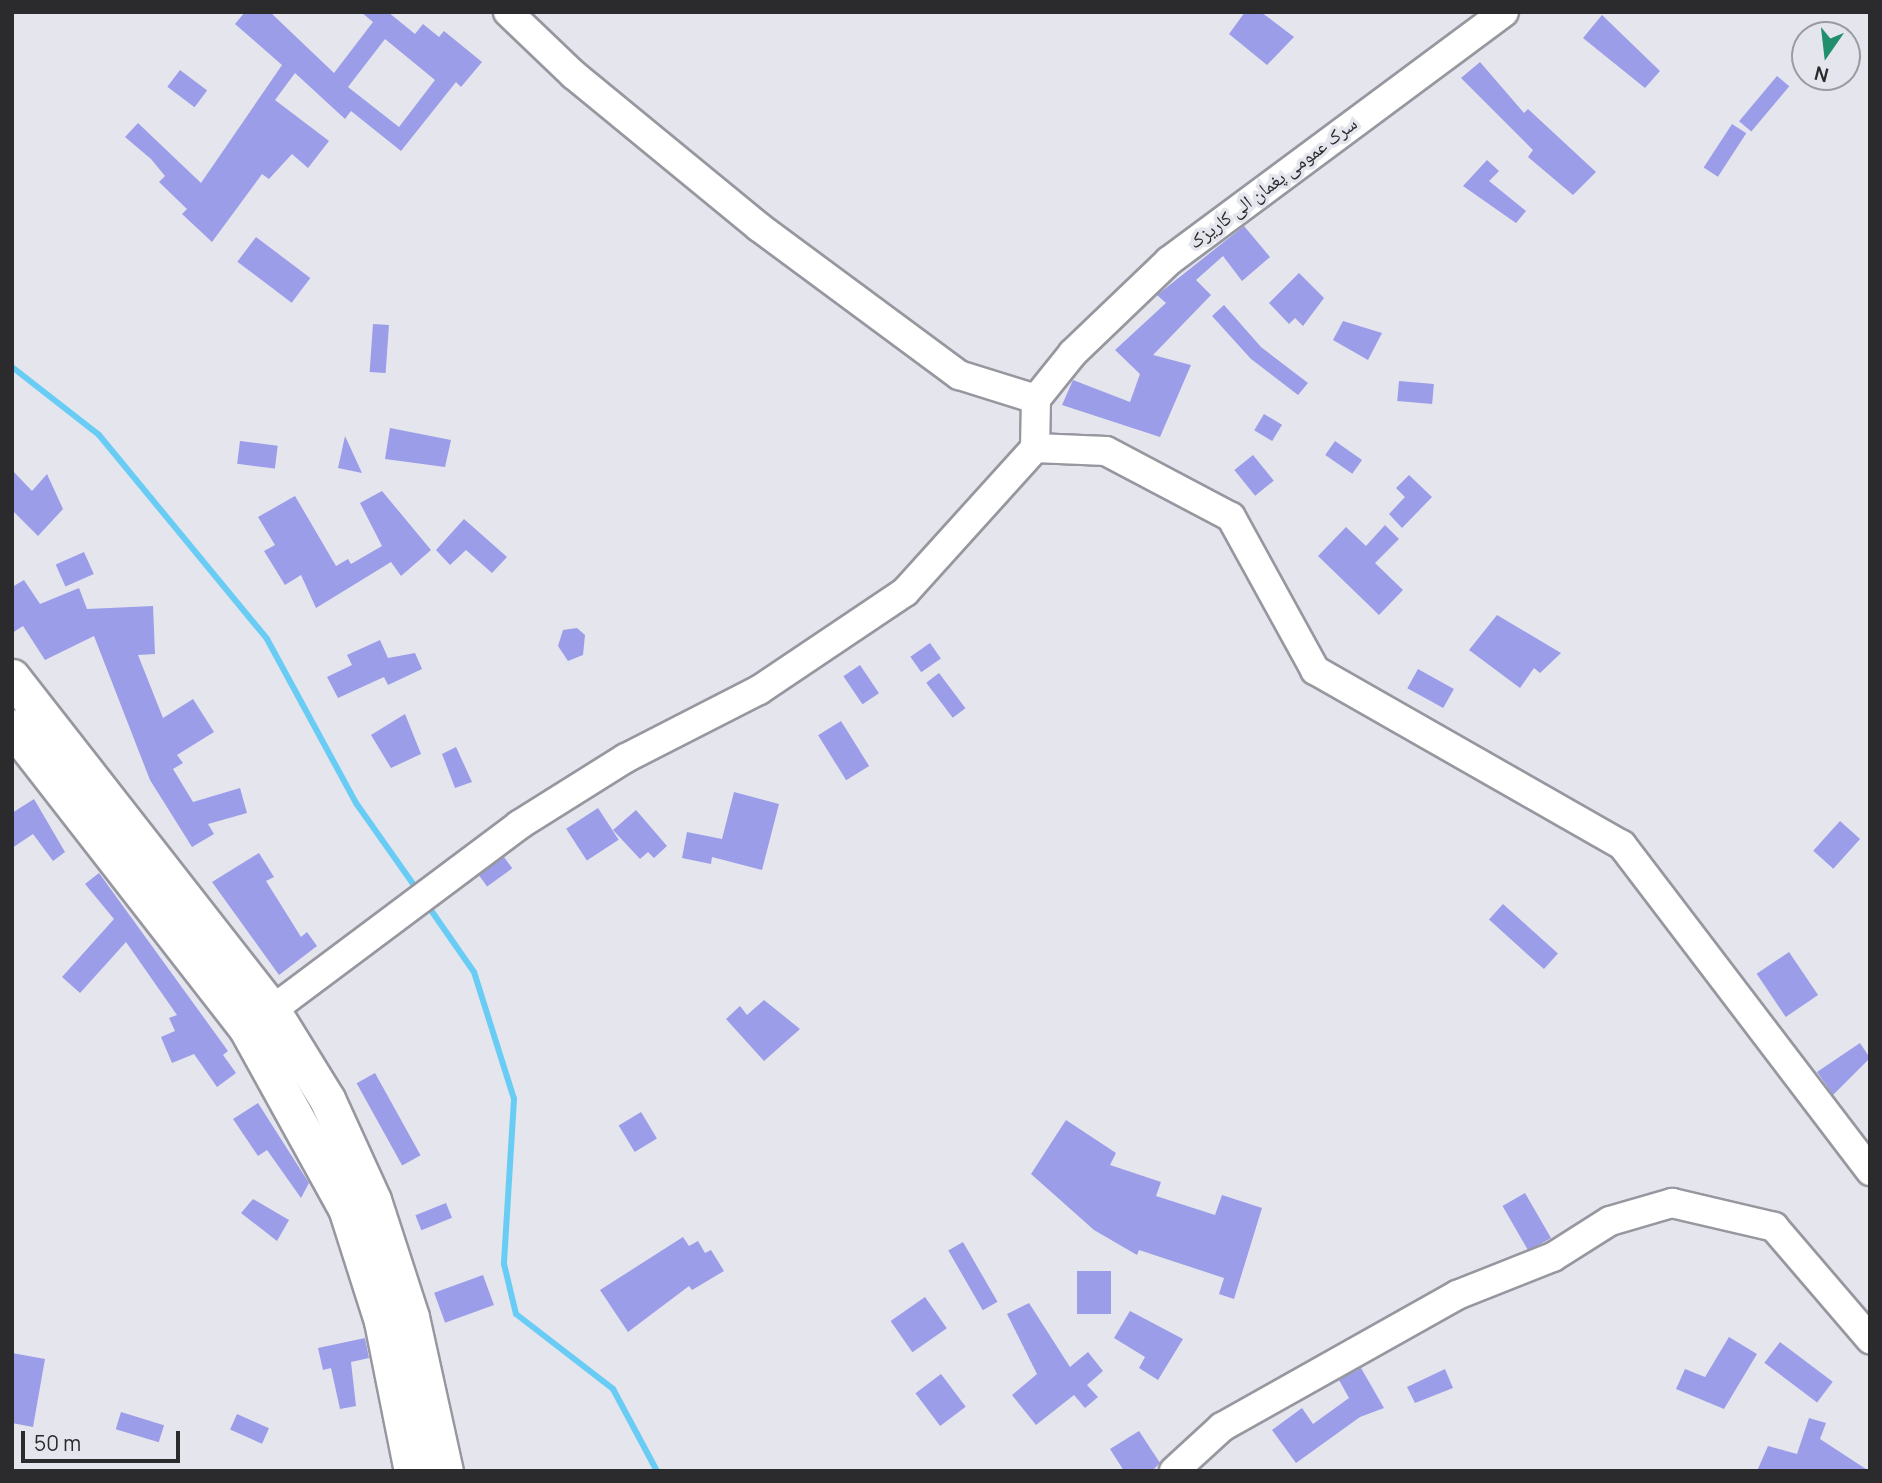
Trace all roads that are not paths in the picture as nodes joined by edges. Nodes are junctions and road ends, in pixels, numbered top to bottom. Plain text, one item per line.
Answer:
1 (508, 12) edge
2 (1504, 12) edge
3 (1036, 399) junction
4 (1035, 447) junction
5 (12, 677) edge
6 (12, 727) edge
7 (259, 1020) junction
8 (1870, 1171) edge
9 (1870, 1339) edge
10 (428, 1469) edge
11 (1174, 1471) edge

1 - 3 street
2 - 3 street, سرک عمومی پغمان الی کاریزک
3 - 4 street
4 - 7 street
4 - 8 street
5 - 7 main road
6 - 7 main road
7 - 10 main road
9 - 11 street

